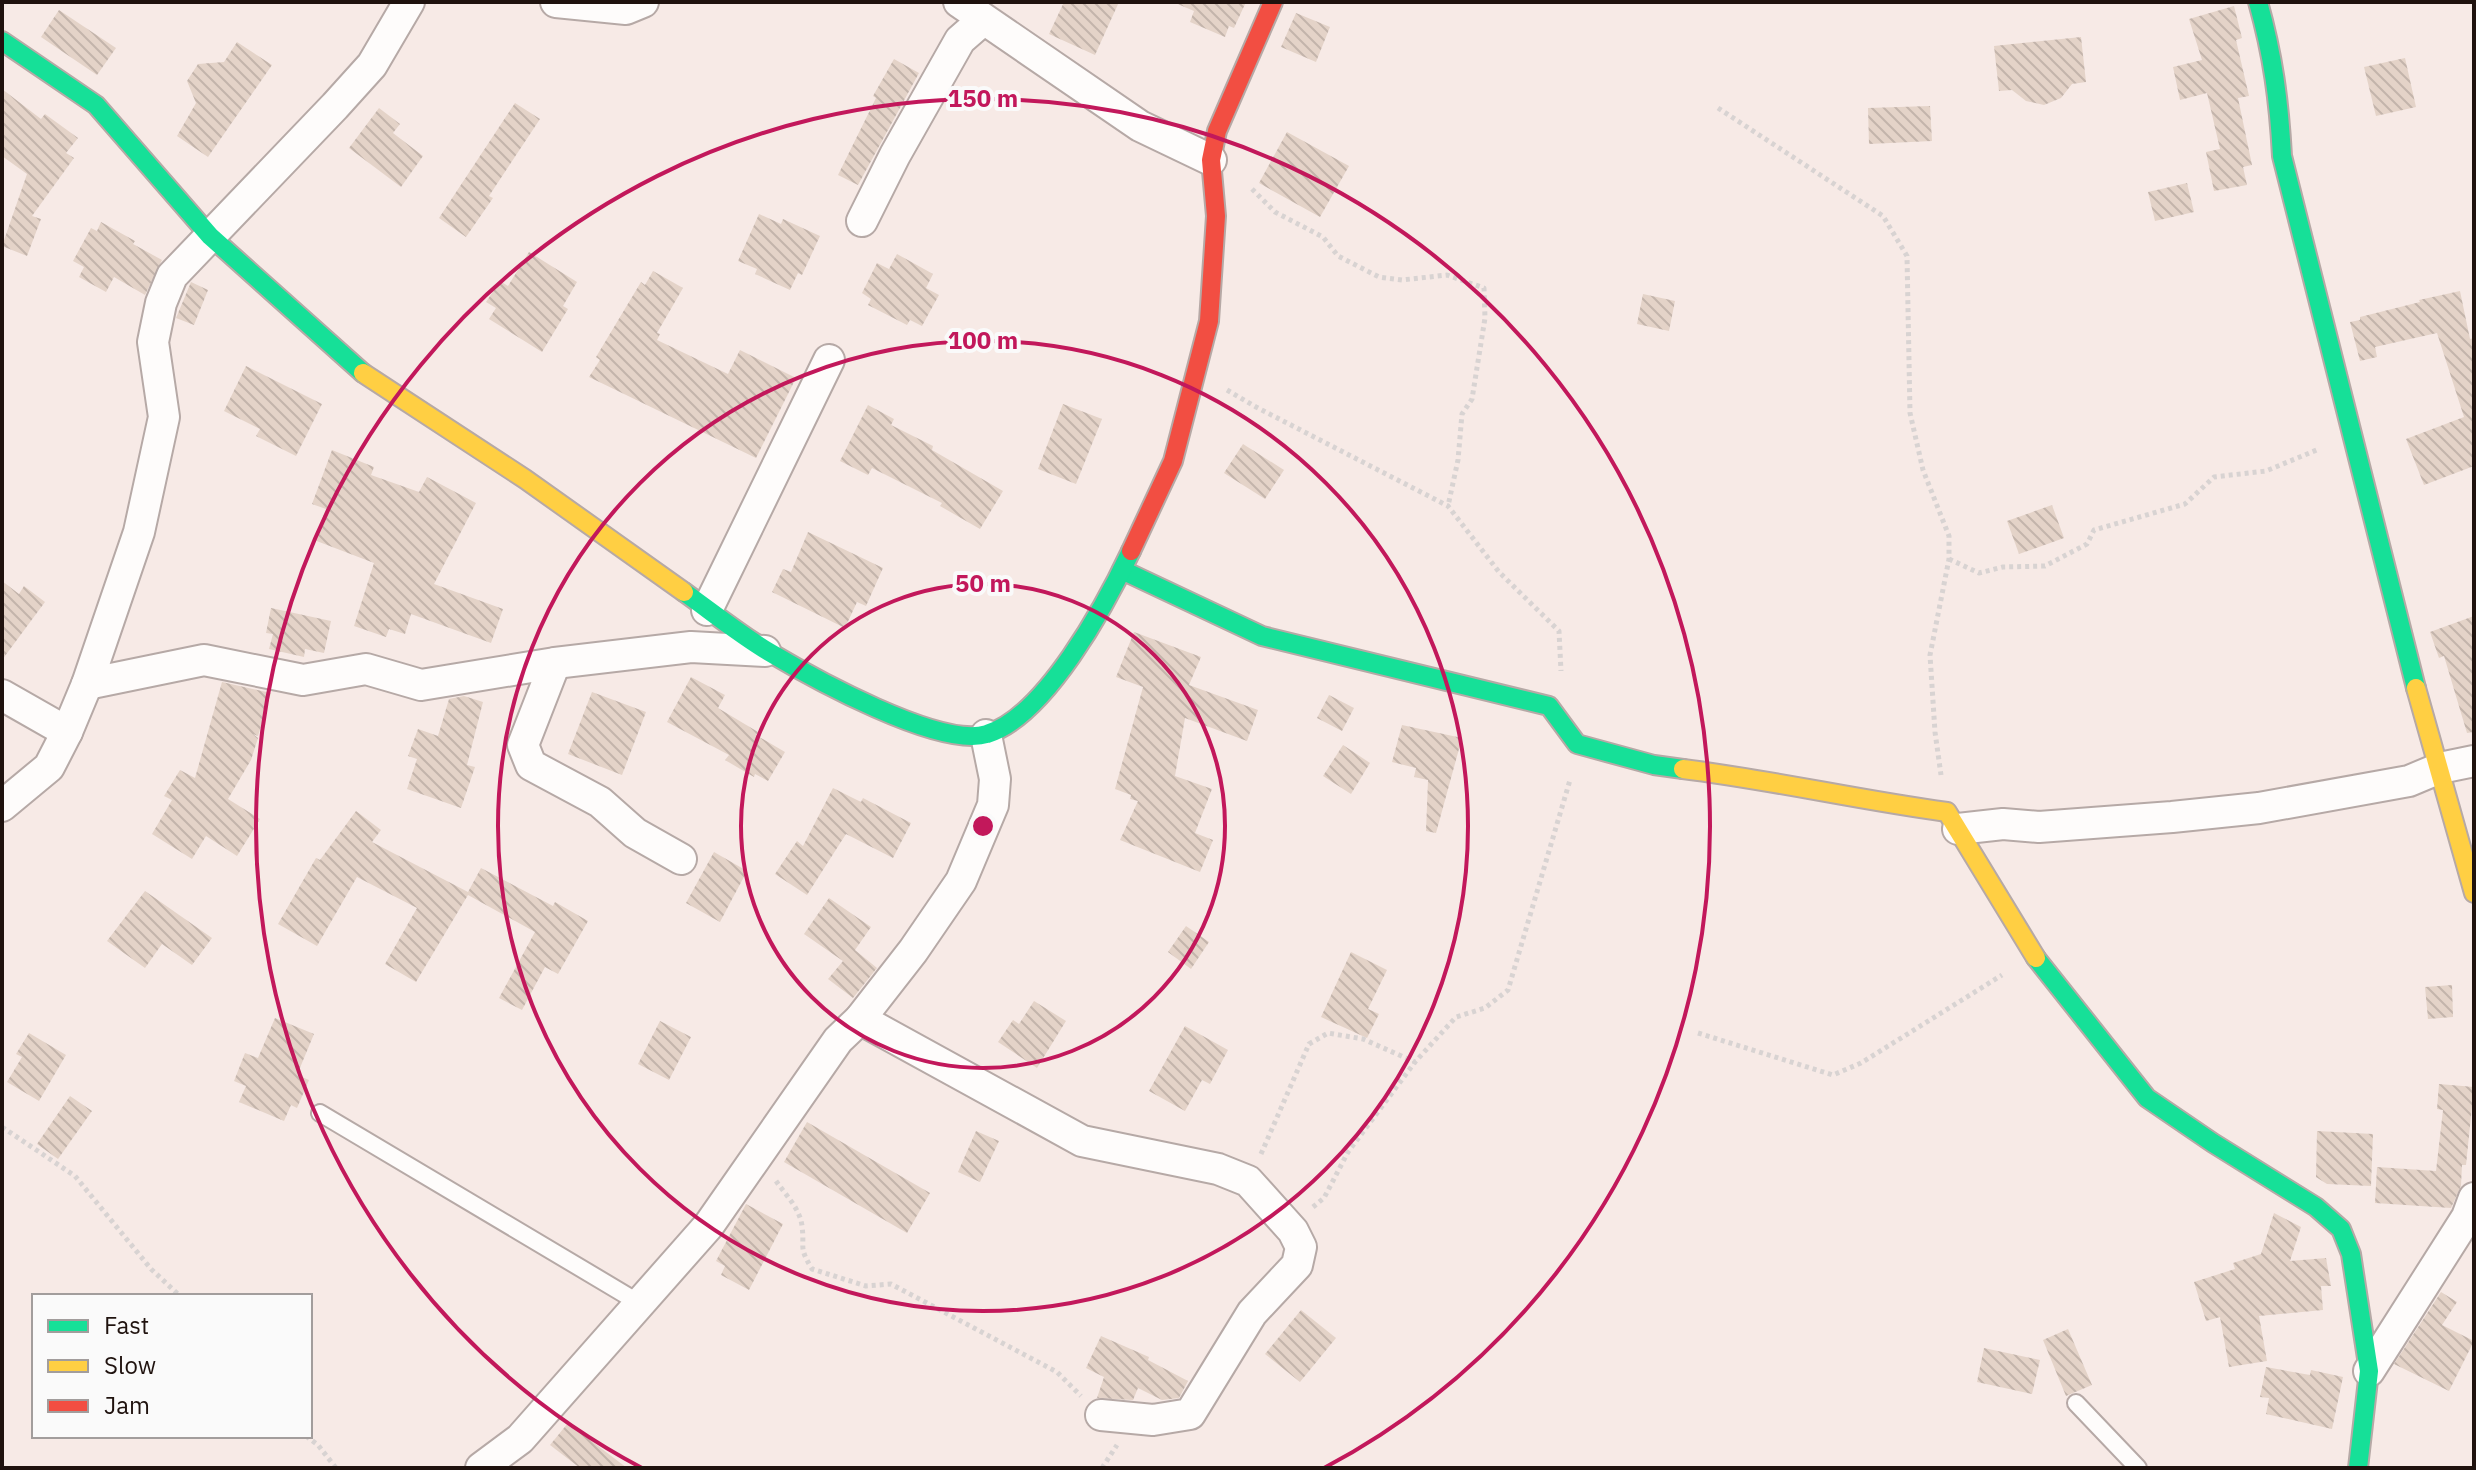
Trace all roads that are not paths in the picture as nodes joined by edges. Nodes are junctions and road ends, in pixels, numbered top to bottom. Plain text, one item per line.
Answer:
1 (409, 2) edge
2 (556, 2) edge
3 (643, 2) edge
4 (959, 2) edge
5 (1273, 2) edge
6 (2258, 2) edge
7 (983, 20) junction
8 (2, 41) edge
9 (1211, 160) junction
10 (862, 221) dead end
11 (210, 236) junction
12 (829, 360) dead end
13 (1122, 570) junction
14 (707, 610) junction
15 (767, 651) junction
16 (555, 663) junction
17 (87, 684) junction
18 (2, 695) edge
19 (67, 732) junction
20 (986, 735) junction
21 (2474, 761) edge
22 (2440, 768) junction
23 (2, 806) edge
24 (1952, 820) junction
25 (681, 859) dead end
26 (2474, 893) edge
27 (860, 1019) junction
28 (320, 1113) dead end
29 (2474, 1198) edge
30 (641, 1304) junction
31 (2369, 1371) junction
32 (2076, 1403) dead end
33 (1101, 1415) road end
34 (481, 1468) edge
35 (2138, 1468) edge
36 (2358, 1468) edge

1 - 11 street
2 - 3 street
4 - 7 street
5 - 9 street
6 - 22 street
7 - 9 street
7 - 10 street
8 - 11 street
9 - 13 street
11 - 14 street
11 - 17 street
12 - 14 street
13 - 20 street
13 - 24 street
14 - 15 street
15 - 16 street
15 - 20 street
16 - 17 street
16 - 25 street
17 - 19 street
18 - 19 street
19 - 23 street
20 - 27 street
21 - 22 street
22 - 24 street
22 - 26 street
24 - 31 street
27 - 30 street
27 - 33 street
28 - 30 lane
29 - 31 street
30 - 34 street
31 - 36 street
32 - 35 lane

